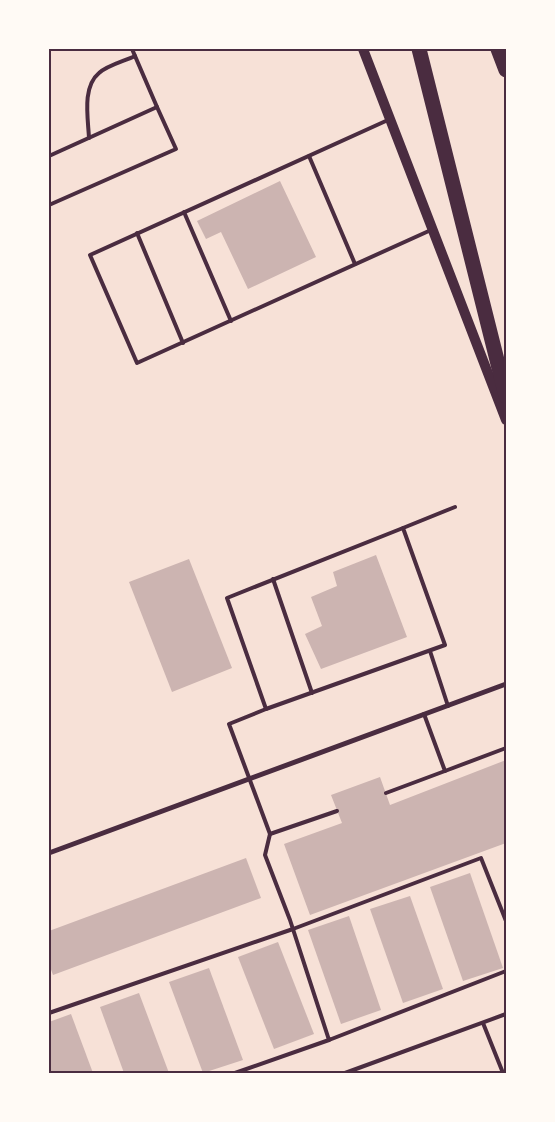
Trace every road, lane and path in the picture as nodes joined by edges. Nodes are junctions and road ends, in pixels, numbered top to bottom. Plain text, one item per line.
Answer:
1 (132, 49) edge
2 (363, 49) edge
3 (419, 49) edge
4 (498, 49) edge
5 (135, 56) junction
6 (506, 70) edge
7 (157, 107) junction
8 (390, 119) junction
9 (89, 138) junction
10 (49, 156) edge
11 (308, 156) junction
12 (49, 205) edge
13 (184, 212) junction
14 (433, 229) junction
15 (137, 233) junction
16 (355, 264) junction
17 (231, 321) junction
18 (183, 343) junction
19 (506, 396) edge
20 (506, 420) edge
21 (455, 507) dead end
22 (403, 528) junction
23 (273, 579) junction
24 (430, 651) junction
25 (506, 684) edge
26 (312, 693) junction
27 (448, 706) junction
28 (266, 709) junction
29 (424, 714) junction
30 (506, 748) edge
31 (445, 771) junction
32 (249, 779) junction
33 (386, 793) dead end
34 (337, 810) dead end
35 (270, 834) junction
36 (49, 853) edge
37 (506, 921) edge
38 (293, 929) junction
39 (506, 971) edge
40 (49, 1013) edge
41 (506, 1014) edge
42 (483, 1023) junction
43 (329, 1040) junction
44 (235, 1073) edge
45 (345, 1073) edge
46 (503, 1073) edge

1 - 5 lane
2 - 8 main road
3 - 19 highway
4 - 6 highway
5 - 7 lane
5 - 9 lane
7 - 9 lane
7 - 12 lane
8 - 11 lane
8 - 14 main road
9 - 10 lane
11 - 13 lane
11 - 16 lane
13 - 15 lane
13 - 17 lane
14 - 16 lane
14 - 20 main road
15 - 18 lane
15 - 18 lane
16 - 17 lane
17 - 18 lane
21 - 22 lane
22 - 23 lane
22 - 24 lane
23 - 26 lane
23 - 28 lane
24 - 26 lane
24 - 27 lane
25 - 27 street
26 - 28 lane
27 - 29 street
28 - 32 lane
29 - 31 lane
29 - 32 street
30 - 31 lane
31 - 33 lane
32 - 35 lane
32 - 36 street
34 - 35 lane
35 - 38 lane
37 - 38 lane
38 - 40 lane
38 - 43 lane
39 - 43 lane
41 - 42 lane
42 - 45 lane
42 - 46 lane
43 - 44 lane

